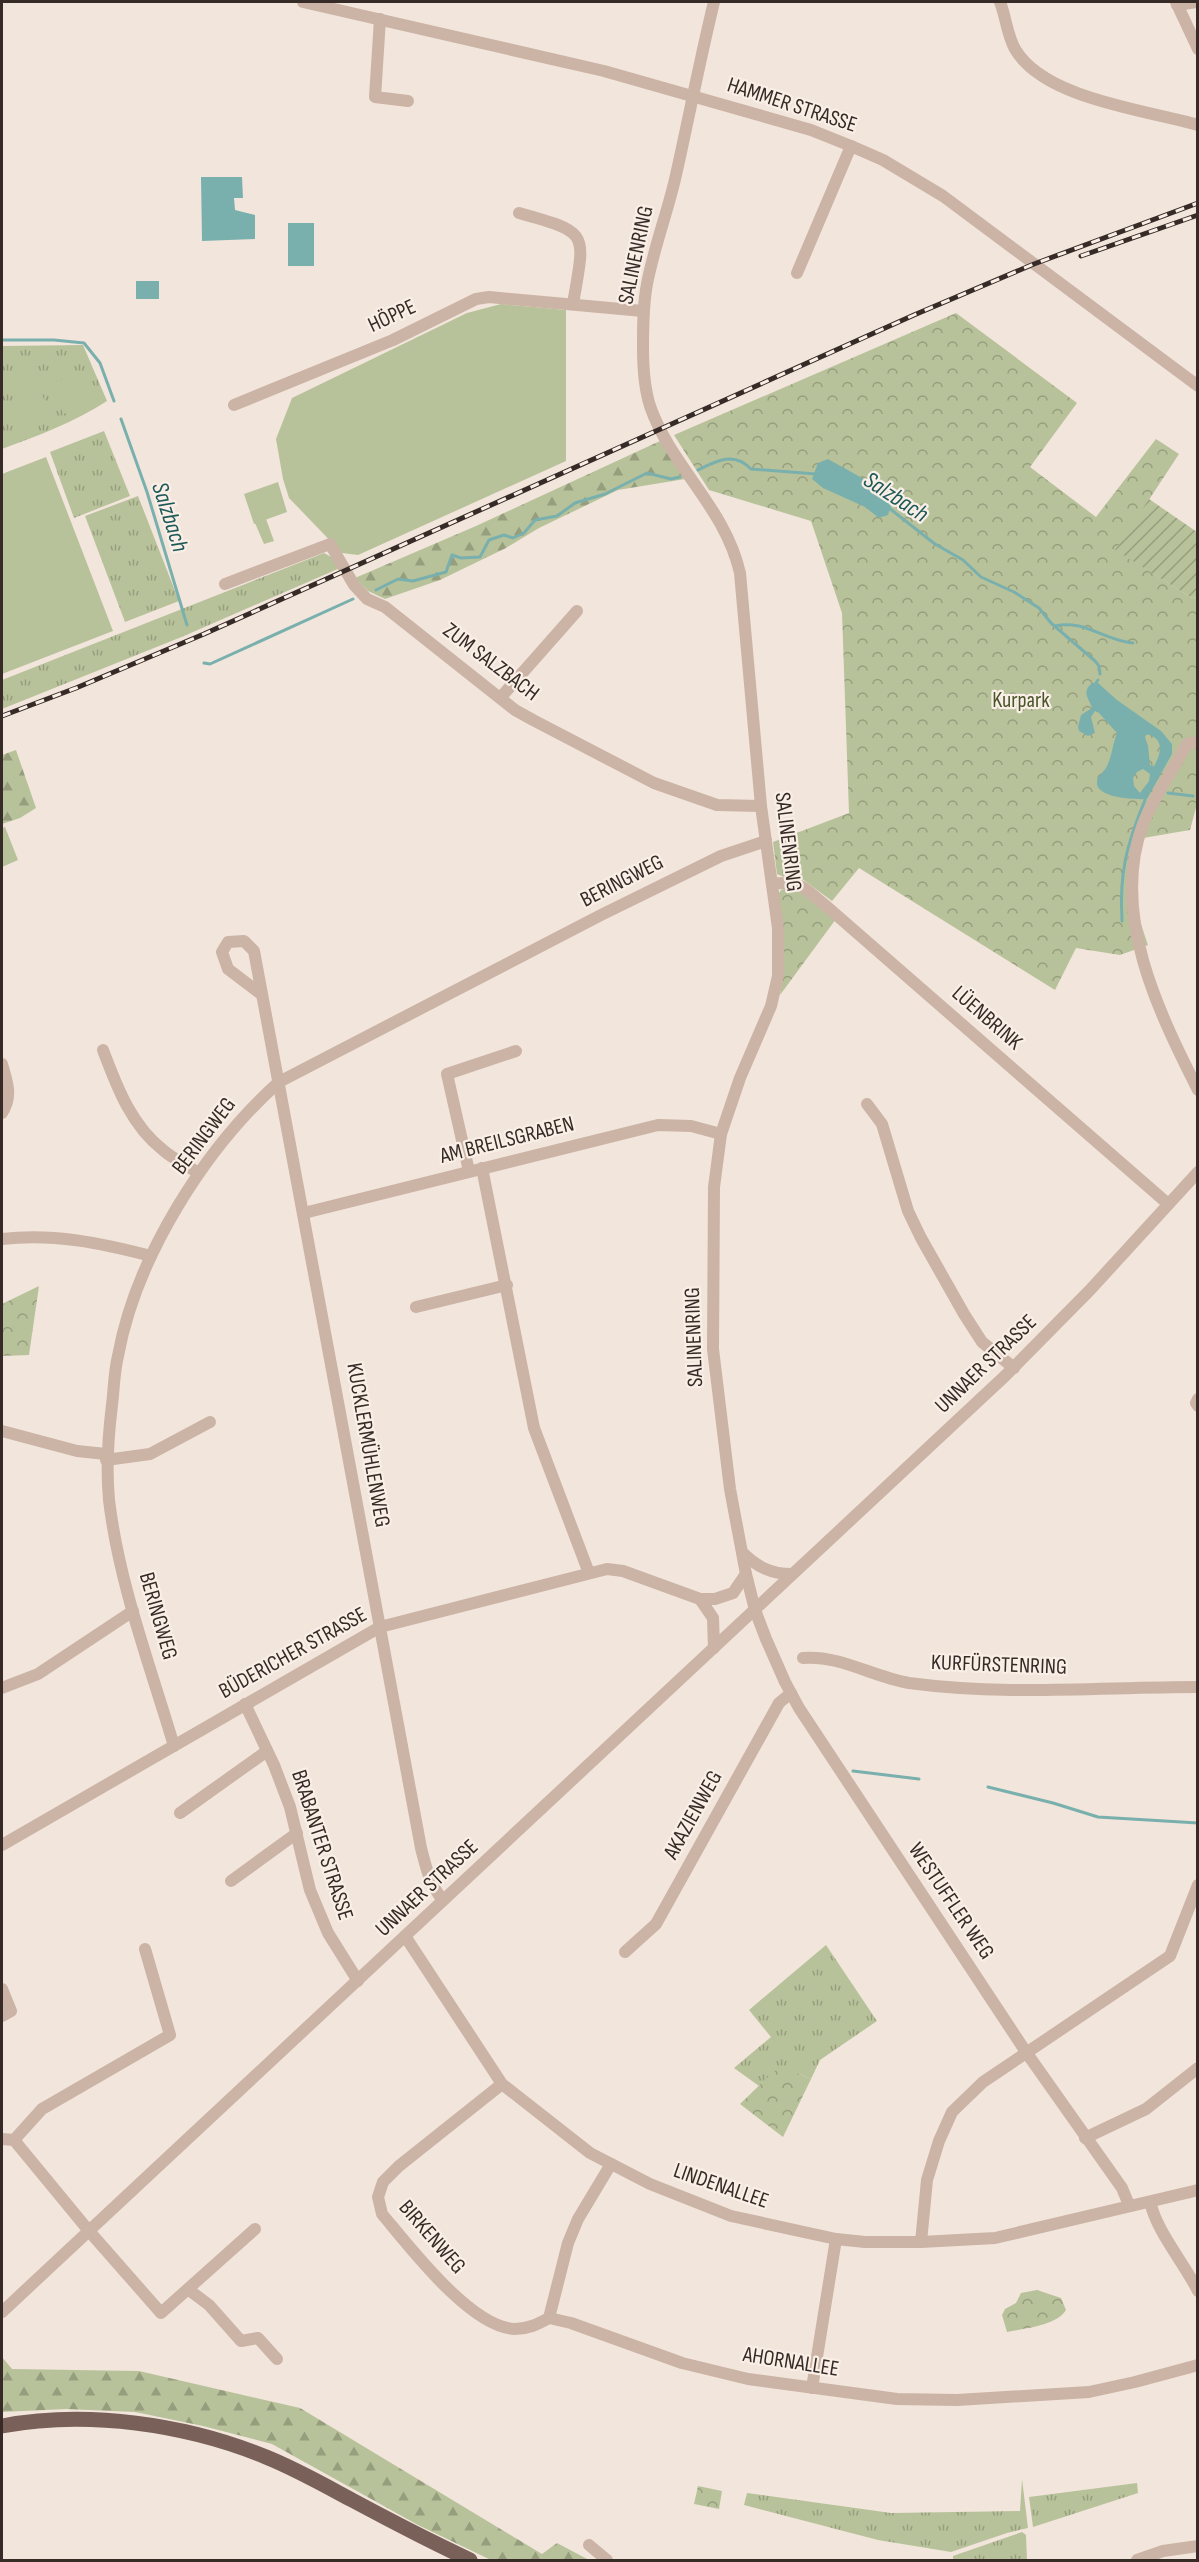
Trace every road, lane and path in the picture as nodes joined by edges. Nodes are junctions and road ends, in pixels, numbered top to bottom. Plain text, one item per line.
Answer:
1 (303, 2) edge
2 (714, 2) edge
3 (1000, 2) edge
4 (1196, 2) edge
5 (1177, 3) edge
6 (380, 19) junction
7 (1197, 48) edge
8 (694, 95) junction
9 (408, 101) dead end
10 (1197, 125) edge
11 (851, 146) junction
12 (519, 213) dead end
13 (797, 273) dead end
14 (573, 304) junction
15 (643, 311) junction
16 (1197, 386) edge
17 (234, 405) dead end
18 (225, 584) dead end
19 (577, 611) dead end
20 (501, 697) junction
21 (1197, 742) edge
22 (761, 806) junction
23 (766, 841) junction
24 (772, 884) junction
25 (261, 994) dead end
26 (103, 1050) dead end
27 (516, 1051) dead end
28 (2, 1064) edge
29 (279, 1083) junction
30 (1197, 1090) edge
31 (867, 1104) dead end
32 (2, 1113) edge
33 (721, 1134) junction
34 (483, 1168) junction
35 (469, 1171) junction
36 (1197, 1172) edge
37 (198, 1173) junction
38 (1167, 1203) junction
39 (304, 1213) junction
40 (2, 1239) edge
41 (151, 1256) junction
42 (507, 1285) junction
43 (416, 1307) dead end
44 (1014, 1368) junction
45 (1197, 1399) edge
46 (1197, 1406) edge
47 (210, 1422) dead end
48 (2, 1431) edge
49 (106, 1457) junction
50 (742, 1552) junction
51 (589, 1573) junction
52 (746, 1574) junction
53 (792, 1574) junction
54 (700, 1599) junction
55 (755, 1610) junction
56 (134, 1611) junction
57 (380, 1627) junction
58 (714, 1648) junction
59 (803, 1658) dead end
60 (1197, 1687) edge
61 (2, 1688) edge
62 (791, 1693) junction
63 (244, 1704) junction
64 (174, 1746) junction
65 (267, 1751) junction
66 (180, 1814) dead end
67 (297, 1833) junction
68 (2, 1845) edge
69 (231, 1881) dead end
70 (1197, 1885) edge
71 (443, 1900) junction
72 (405, 1936) junction
73 (144, 1949) dead end
74 (625, 1952) dead end
75 (358, 1981) junction
76 (2, 1989) edge
77 (2, 2016) edge
78 (1026, 2052) junction
79 (1197, 2068) edge
80 (502, 2084) junction
81 (1085, 2138) junction
82 (8, 2139) edge
83 (611, 2164) junction
84 (1197, 2190) edge
85 (1150, 2202) junction
86 (1129, 2205) junction
87 (255, 2229) dead end
88 (89, 2231) junction
89 (836, 2239) junction
90 (921, 2242) junction
91 (189, 2290) junction
92 (1197, 2291) edge
93 (2, 2312) edge
94 (549, 2318) junction
95 (277, 2359) dead end
96 (1197, 2365) edge
97 (812, 2388) junction
98 (2, 2426) edge
99 (589, 2545) dead end
100 (1197, 2546) edge
101 (470, 2560) edge
102 (607, 2560) edge
103 (1137, 2560) edge

1 - 6 street, HAMMER STRASSE
2 - 8 street, SALINENRING
3 - 10 street
4 - 5 street
5 - 7 street
6 - 8 street, HAMMER STRASSE
6 - 9 street
8 - 11 street, HAMMER STRASSE
8 - 15 street, SALINENRING
11 - 13 street
11 - 16 street, HAMMER STRASSE
12 - 14 street
14 - 15 street, HÖPPE
14 - 17 street, HÖPPE
15 - 22 street, SALINENRING
18 - 20 street, ZUM SALZBACH
19 - 20 street
20 - 22 street, ZUM SALZBACH
21 - 30 street
22 - 23 street, SALINENRING
23 - 24 street, SALINENRING
23 - 29 street, BERINGWEG
24 - 33 street, SALINENRING
24 - 38 street, LÜENBRINK
25 - 29 street, KUCKLERMÜHLENWEG
26 - 37 street
27 - 35 street
28 - 32 street
29 - 37 street, BERINGWEG
29 - 39 street, KUCKLERMÜHLENWEG
31 - 44 street
33 - 34 street, AM BREILSGRABEN
33 - 50 street, SALINENRING
34 - 35 street, AM BREILSGRABEN
34 - 42 street
35 - 39 street, AM BREILSGRABEN
36 - 38 street, UNNAER STRASSE
37 - 41 street, BERINGWEG
38 - 44 street, UNNAER STRASSE
39 - 57 street, KUCKLERMÜHLENWEG
40 - 41 street
41 - 49 street, BERINGWEG
42 - 43 street
42 - 51 street
44 - 53 street, UNNAER STRASSE
45 - 46 street
47 - 49 street
48 - 49 street
49 - 56 street, BERINGWEG
50 - 52 street, SALINENRING
50 - 53 street
51 - 54 street, BÜDERICHER STRASSE
51 - 57 street, BÜDERICHER STRASSE
52 - 54 street, BÜDERICHER STRASSE
52 - 55 street, SALINENRING
53 - 55 street, UNNAER STRASSE
54 - 58 street
55 - 58 street, UNNAER STRASSE
55 - 62 street, WESTUFFLER WEG
56 - 61 street
56 - 64 street, BERINGWEG
57 - 63 street, BÜDERICHER STRASSE
57 - 71 street, KUCKLERMÜHLENWEG
58 - 71 street, UNNAER STRASSE
59 - 60 street, KURFÜRSTENRING
62 - 74 street, AKAZIENWEG
62 - 78 street, WESTUFFLER WEG
63 - 64 street, BÜDERICHER STRASSE
63 - 65 street, BRABANTER STRASSE
64 - 68 street, BÜDERICHER STRASSE
65 - 66 street, BRABANTER STRASSE
65 - 67 street, BRABANTER STRASSE
67 - 69 street
67 - 75 street, BRABANTER STRASSE
70 - 78 street
71 - 72 street, UNNAER STRASSE
72 - 75 street, UNNAER STRASSE
72 - 80 street, LINDENALLEE
73 - 82 street
75 - 88 street, UNNAER STRASSE
76 - 77 street
78 - 81 street, WESTUFFLER WEG
78 - 90 street
79 - 81 street
80 - 83 street, LINDENALLEE
80 - 94 street, BIRKENWEG
81 - 86 street, WESTUFFLER WEG
82 - 88 street
83 - 89 street, LINDENALLEE
83 - 94 street
84 - 85 street, LINDENALLEE
85 - 86 street, LINDENALLEE
85 - 92 street
86 - 90 street, LINDENALLEE
87 - 91 street
88 - 91 street
88 - 93 street, UNNAER STRASSE
89 - 90 street, LINDENALLEE
89 - 97 street
91 - 95 street
94 - 97 street, AHORNALLEE
96 - 97 street, AHORNALLEE
98 - 101 main road
99 - 102 street
100 - 103 street

